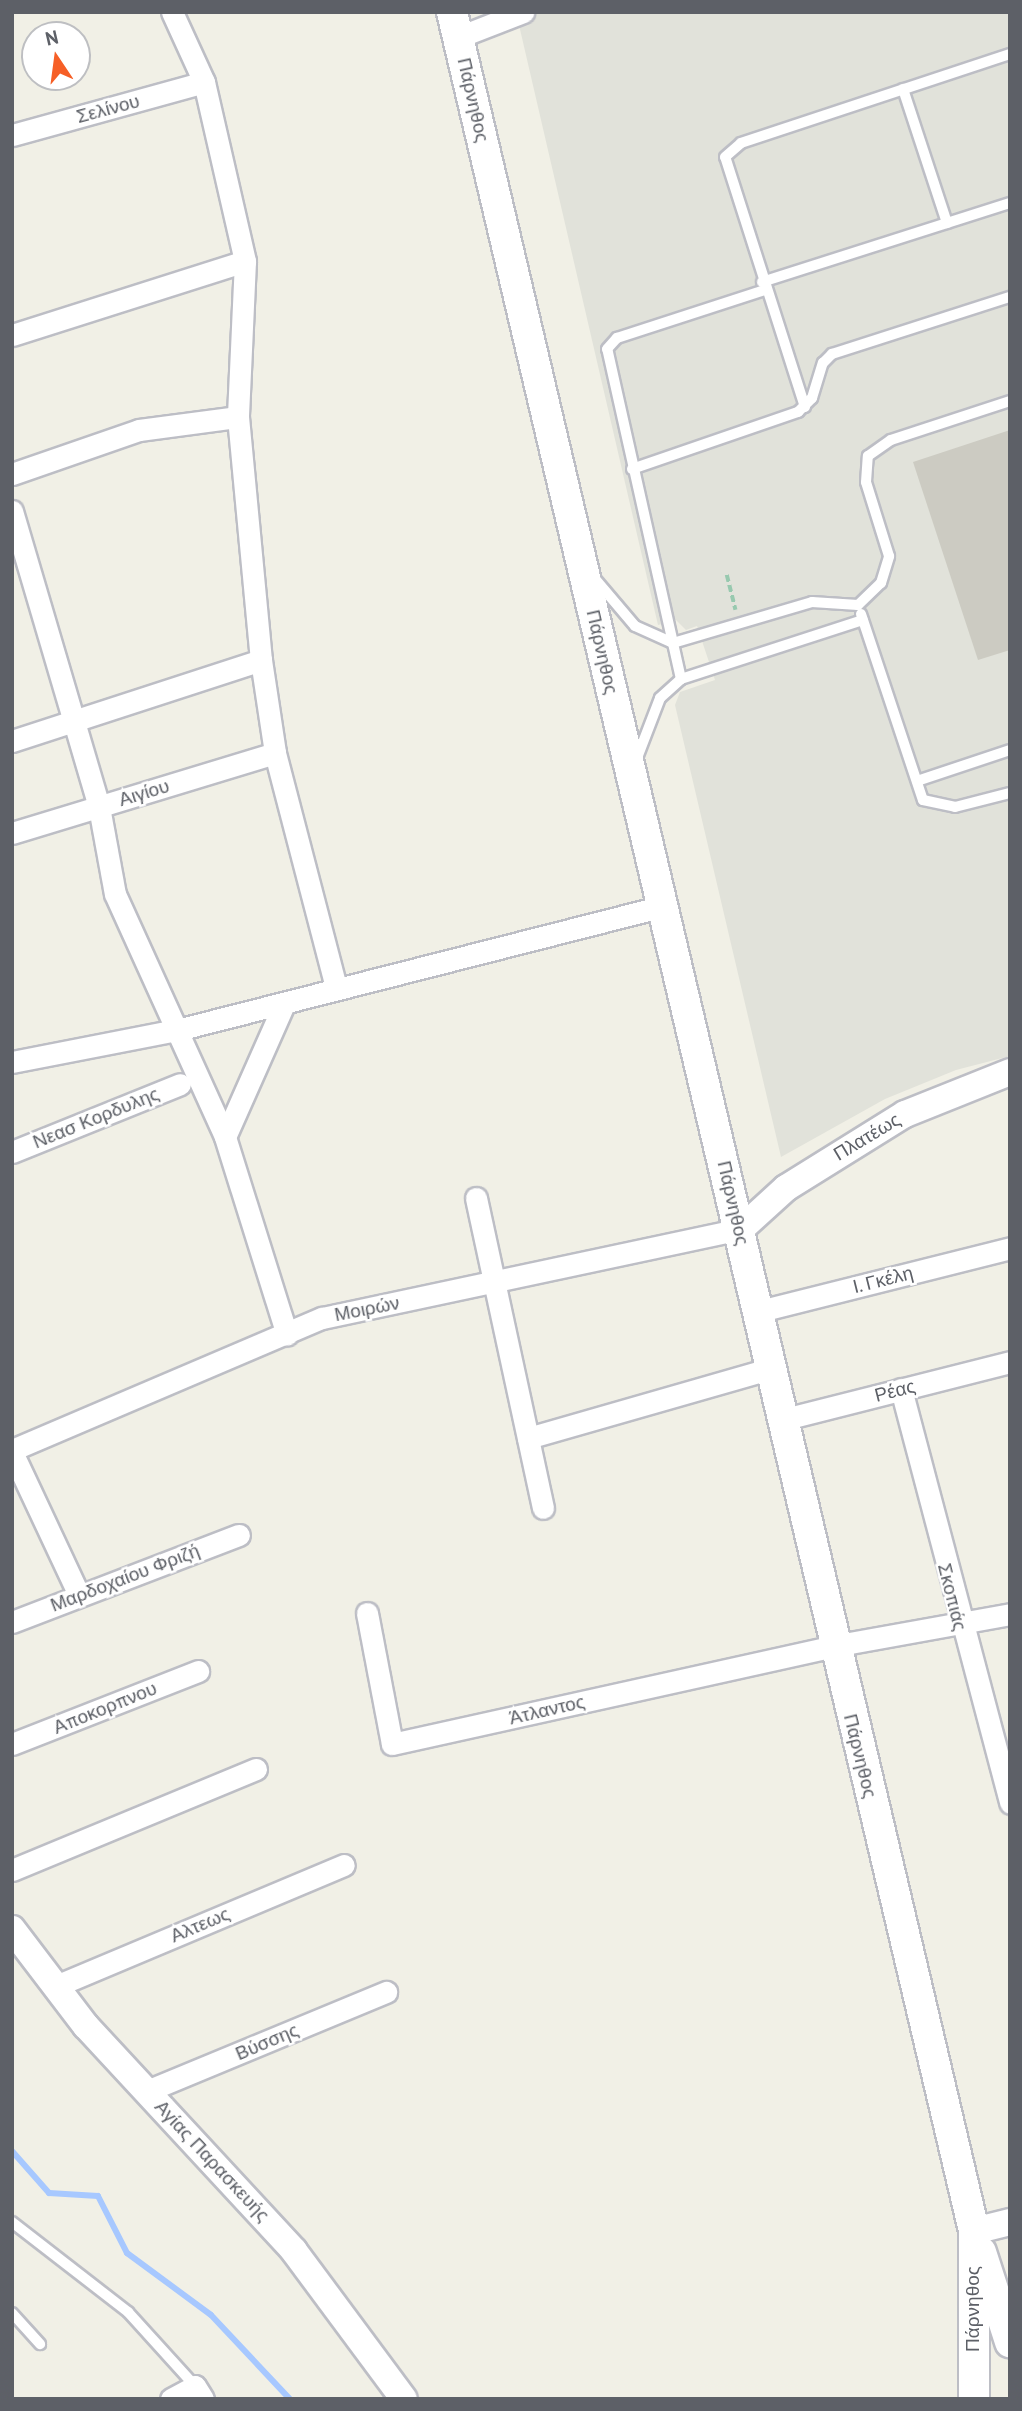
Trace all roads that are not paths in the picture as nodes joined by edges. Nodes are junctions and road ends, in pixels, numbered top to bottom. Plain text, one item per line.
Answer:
1 (172, 12) edge
2 (523, 12) edge
3 (456, 24) edge
4 (1010, 54) edge
5 (204, 82) junction
6 (903, 89) junction
7 (12, 135) edge
8 (1010, 203) edge
9 (947, 223) junction
10 (245, 261) junction
11 (764, 286) junction
12 (1010, 297) edge
13 (12, 335) edge
14 (1010, 401) edge
15 (805, 407) junction
16 (238, 417) junction
17 (632, 469) junction
18 (12, 474) edge
19 (12, 511) edge
20 (580, 559) junction
21 (858, 605) junction
22 (863, 620) junction
23 (673, 643) junction
24 (261, 660) junction
25 (681, 679) junction
26 (74, 722) junction
27 (12, 741) edge
28 (1010, 750) edge
29 (275, 753) junction
30 (632, 774) junction
31 (917, 781) junction
32 (1010, 793) edge
33 (99, 807) junction
34 (12, 833) edge
35 (661, 907) junction
36 (336, 987) junction
37 (284, 1004) junction
38 (181, 1029) junction
39 (12, 1062) edge
40 (1010, 1072) edge
41 (180, 1084) dead end
42 (225, 1137) junction
43 (12, 1152) edge
44 (476, 1198) dead end
45 (741, 1229) junction
46 (1010, 1248) edge
47 (494, 1283) junction
48 (756, 1312) junction
49 (287, 1335) junction
50 (1010, 1362) edge
51 (768, 1369) junction
52 (901, 1389) junction
53 (781, 1420) junction
54 (528, 1438) junction
55 (14, 1445) edge
56 (543, 1508) dead end
57 (239, 1535) dead end
58 (79, 1595) junction
59 (367, 1613) dead end
60 (1010, 1614) edge
61 (12, 1622) edge
62 (958, 1625) junction
63 (833, 1646) junction
64 (198, 1671) dead end
65 (12, 1744) edge
66 (256, 1769) dead end
67 (1010, 1802) edge
68 (344, 1865) dead end
69 (12, 1871) edge
70 (12, 1929) edge
71 (56, 1986) junction
72 (386, 1992) dead end
73 (147, 2091) junction
74 (12, 2222) edge
75 (1010, 2222) edge
76 (975, 2231) junction
77 (12, 2313) edge
78 (1010, 2342) edge
79 (40, 2344) dead end
80 (199, 2392) edge
81 (171, 2399) edge
82 (404, 2399) edge
83 (974, 2399) edge

1 - 5 street
2 - 3 street
3 - 20 main road, Πάρνηθος
4 - 6 lane
5 - 7 street, Σελίνου
5 - 10 street
6 - 9 lane
6 - 11 lane
8 - 9 lane
9 - 11 lane
10 - 13 street
10 - 16 street
11 - 15 lane
11 - 17 lane
12 - 15 lane
14 - 21 lane
15 - 17 lane
16 - 18 street
16 - 24 street
17 - 23 lane
19 - 26 street
20 - 23 lane
20 - 30 main road, Πάρνηθος
21 - 22 lane
21 - 23 lane
22 - 25 lane
22 - 31 lane
23 - 25 lane
24 - 26 street
24 - 29 street
25 - 30 lane
26 - 27 street
26 - 33 street
28 - 31 lane
29 - 33 street, Αιγίου
29 - 36 street
30 - 35 main road, Πάρνηθος
31 - 32 lane
33 - 34 street, Αιγίου
33 - 38 street
35 - 36 street
35 - 45 main road, Πάρνηθος
36 - 37 street
37 - 38 street
37 - 42 street
38 - 39 street
38 - 42 street
40 - 45 street, Πλατέως
41 - 43 street, Νεασ Κορδυλης
42 - 49 street
44 - 47 street
45 - 47 street, Μοιρών
45 - 48 main road, Πάρνηθος
46 - 48 street, Ι. Γκέλη
47 - 49 street, Μοιρών
47 - 54 street
48 - 51 main road, Πάρνηθος
49 - 55 street, Μοιρών
50 - 52 street, Ρέας
51 - 53 main road, Πάρνηθος
51 - 54 street
52 - 53 street, Ρέας
52 - 62 street, Σκοπιάς
53 - 63 main road, Πάρνηθος
54 - 56 street
55 - 58 street
57 - 58 street, Μαρδοχαίου Φριζή
58 - 61 street, Μαρδοχαίου Φριζή
59 - 63 street, Άτλαντος
60 - 62 street
62 - 63 street
62 - 67 street, Σκοπιάς
63 - 76 main road, Πάρνηθος
64 - 65 street, Αποκορπνου
66 - 69 street
68 - 71 street, Αλτεως
70 - 71 street, Αγίας Παρασκευής
71 - 73 street, Αγίας Παρασκευής
72 - 73 street, Βύσσης
73 - 82 street, Αγίας Παρασκευής
74 - 80 lane
75 - 76 street
76 - 78 main road
76 - 83 main road, Πάρνηθος
77 - 79 lane
80 - 81 street

